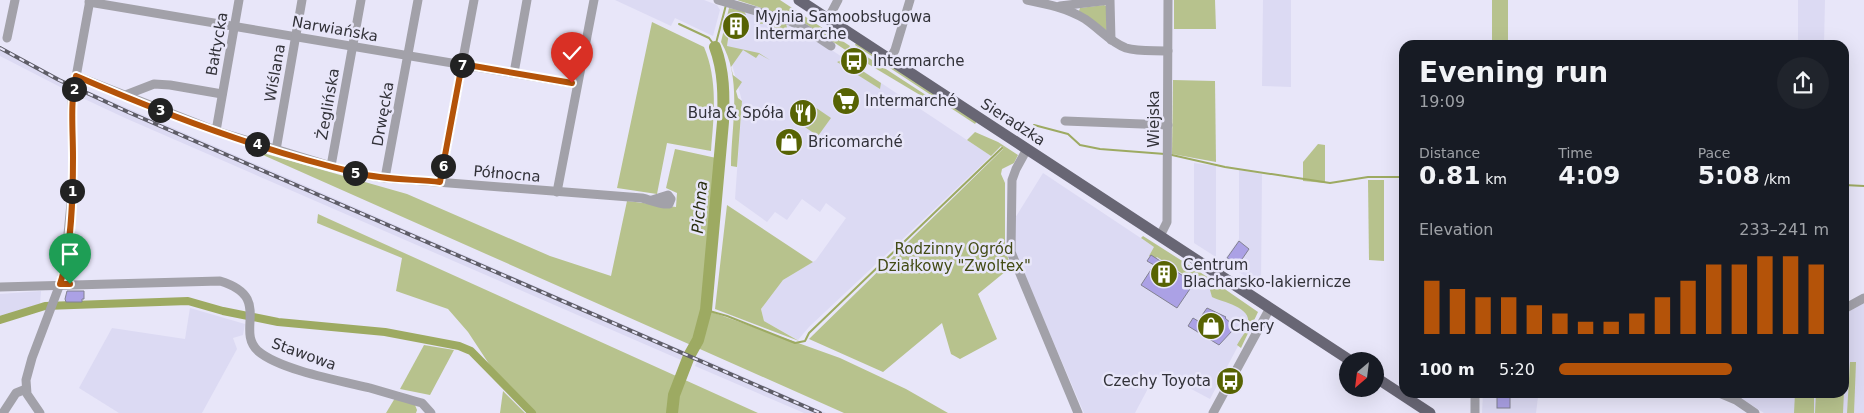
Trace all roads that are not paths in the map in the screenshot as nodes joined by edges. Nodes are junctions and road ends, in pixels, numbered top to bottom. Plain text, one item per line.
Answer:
1 (15, 0) edge
2 (239, 0) edge
3 (302, 0) edge
4 (361, 0) edge
5 (418, 0) edge
6 (474, 0) edge
7 (527, 0) edge
8 (594, 0) edge
9 (719, 0) edge
10 (799, 0) edge
11 (838, 0) edge
12 (910, 0) edge
13 (1027, 0) edge
14 (1168, 0) edge
15 (90, 1) edge
16 (1057, 6) junction
17 (828, 19) junction
18 (235, 26) junction
19 (296, 36) junction
20 (7, 38) dead end
21 (1111, 40) junction
22 (353, 46) junction
23 (830, 46) dead end
24 (1168, 50) junction
25 (408, 55) junction
26 (890, 59) junction
27 (462, 64) junction
28 (514, 73) junction
29 (76, 76) junction
30 (577, 84) junction
31 (222, 94) junction
32 (123, 96) junction
33 (1065, 121) dead end
34 (1168, 124) junction
35 (216, 131) junction
36 (1027, 149) junction
37 (276, 150) junction
38 (331, 166) junction
39 (385, 178) junction
40 (440, 182) junction
41 (557, 192) junction
42 (652, 200) dead end
43 (1160, 236) junction
44 (60, 284) junction
45 (0, 287) edge
46 (1864, 298) edge
47 (1849, 306) edge
48 (1270, 308) junction
49 (1339, 353) edge
50 (1384, 383) edge
51 (26, 389) junction
52 (1399, 393) edge
53 (1407, 398) edge
54 (1475, 398) edge
55 (1739, 398) edge
56 (2, 413) edge
57 (40, 413) edge
58 (431, 413) edge
59 (1078, 413) edge
60 (1213, 413) edge
61 (1430, 413) edge
62 (1475, 413) edge
63 (1755, 413) edge

1 - 20 street
2 - 18 street, Bałtycka
3 - 19 street, Wiślana
4 - 22 street, Żeglińska
5 - 25 street, Drwęcka
6 - 27 street
7 - 28 street
8 - 30 street
9 - 23 street
10 - 17 main road, Sieradzka
11 - 17 street
12 - 26 street
13 - 16 street
14 - 24 street, Wiejska
15 - 18 street, Narwiańska
15 - 29 street
16 - 21 street
16 - 21 street
17 - 26 main road, Sieradzka
18 - 19 street, Narwiańska
18 - 31 street, Bałtycka
19 - 22 street, Narwiańska
19 - 37 street, Wiślana
21 - 24 street
22 - 25 street, Narwiańska
22 - 38 street, Żeglińska
24 - 34 street, Wiejska
25 - 27 street, Narwiańska
25 - 39 street, Drwęcka
26 - 36 main road, Sieradzka
27 - 28 street, Narwiańska
27 - 40 street
28 - 30 street, Narwiańska
29 - 32 street, Północna
29 - 44 street
30 - 41 street
31 - 32 street, Bałtycka
31 - 35 street, Bałtycka
32 - 35 street, Północna
33 - 34 street
34 - 43 street, Wiejska
35 - 37 street, Północna
36 - 43 main road, Sieradzka
36 - 59 street
37 - 38 street, Północna
38 - 39 street, Północna
39 - 40 street, Północna
40 - 41 street, Północna
41 - 42 street, Północna
43 - 48 main road, Sieradzka
44 - 45 street, Stawowa
44 - 51 street
44 - 58 street, Stawowa
46 - 47 street
48 - 49 main road, Sieradzka
48 - 60 street
50 - 52 main road
51 - 56 street
51 - 57 street
53 - 61 main road
54 - 62 street
55 - 63 street

